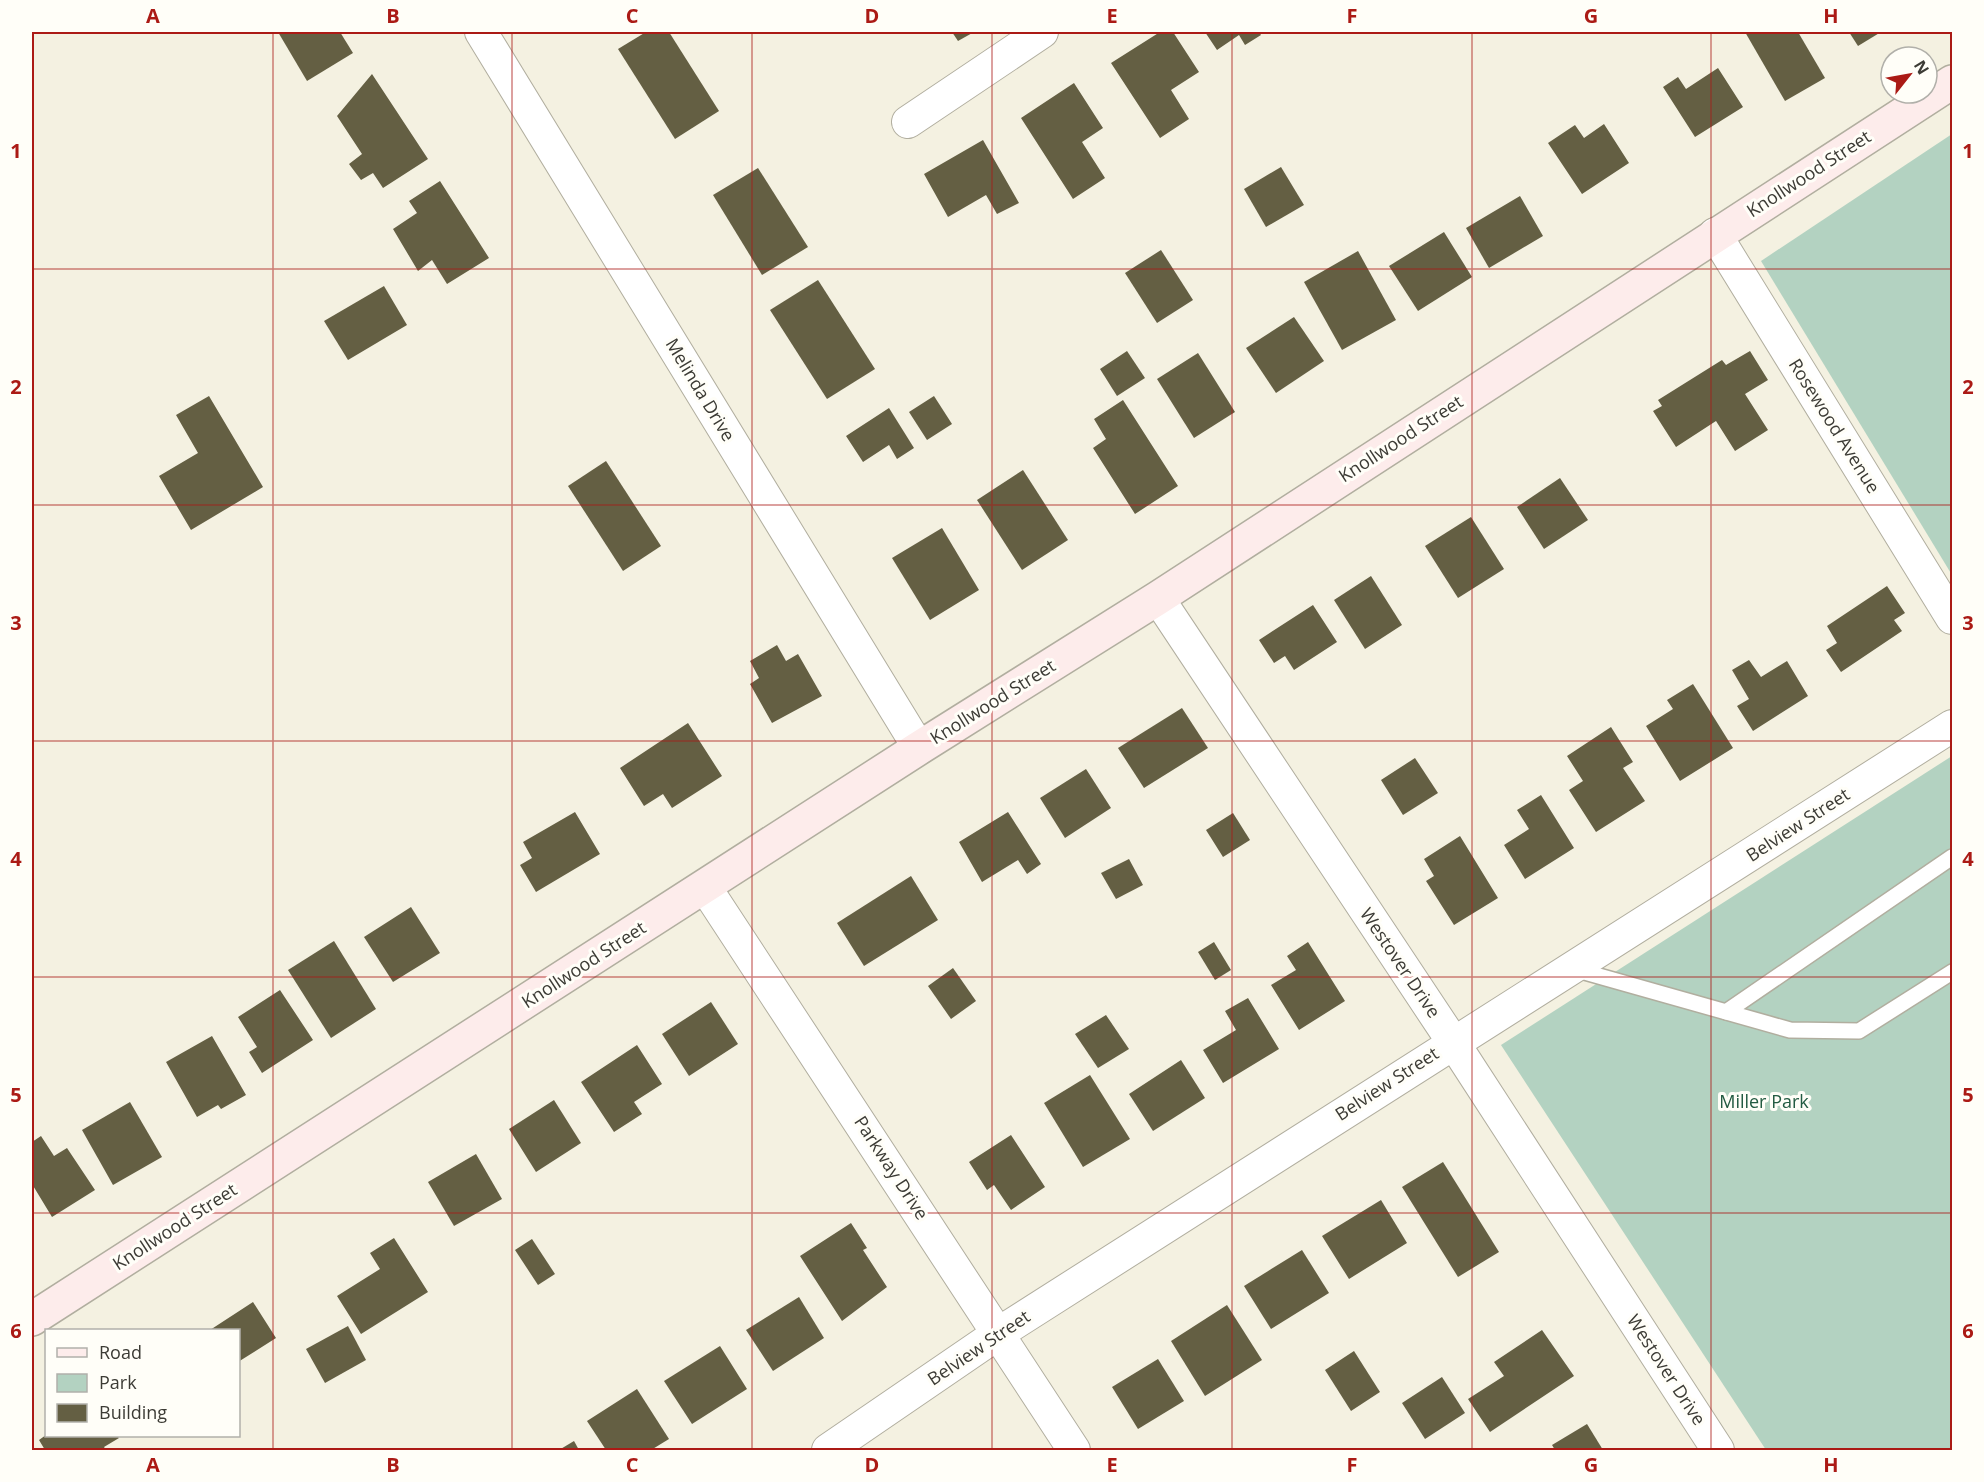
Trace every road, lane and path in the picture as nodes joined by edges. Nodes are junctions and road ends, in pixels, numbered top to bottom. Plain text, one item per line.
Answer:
1 (481, 32) edge
2 (1042, 32) edge
3 (1953, 82) edge
4 (908, 123) dead end
5 (1715, 234) junction
6 (1158, 598) junction
7 (1953, 618) edge
8 (1953, 726) edge
9 (919, 748) junction
10 (1953, 857) edge
11 (705, 886) junction
12 (1574, 969) junction
13 (1953, 972) edge
14 (1726, 1011) junction
15 (1453, 1042) junction
16 (32, 1319) edge
17 (999, 1333) junction
18 (828, 1450) edge
19 (1074, 1450) edge
20 (1718, 1450) edge

1 - 9 street, Melinda Drive
2 - 4 street
3 - 5 main road, Knollwood Street
5 - 6 main road, Knollwood Street
5 - 7 street, Rosewood Avenue
6 - 9 main road, Knollwood Street
6 - 15 street, Westover Drive
8 - 12 street, Belview Street
9 - 11 main road, Knollwood Street
10 - 14 lane
11 - 16 main road, Knollwood Street
11 - 17 street, Parkway Drive
12 - 14 lane
12 - 15 street, Belview Street
13 - 14 lane
15 - 17 street, Belview Street
15 - 20 street, Westover Drive
17 - 18 street, Belview Street
17 - 19 street, Parkway Drive

